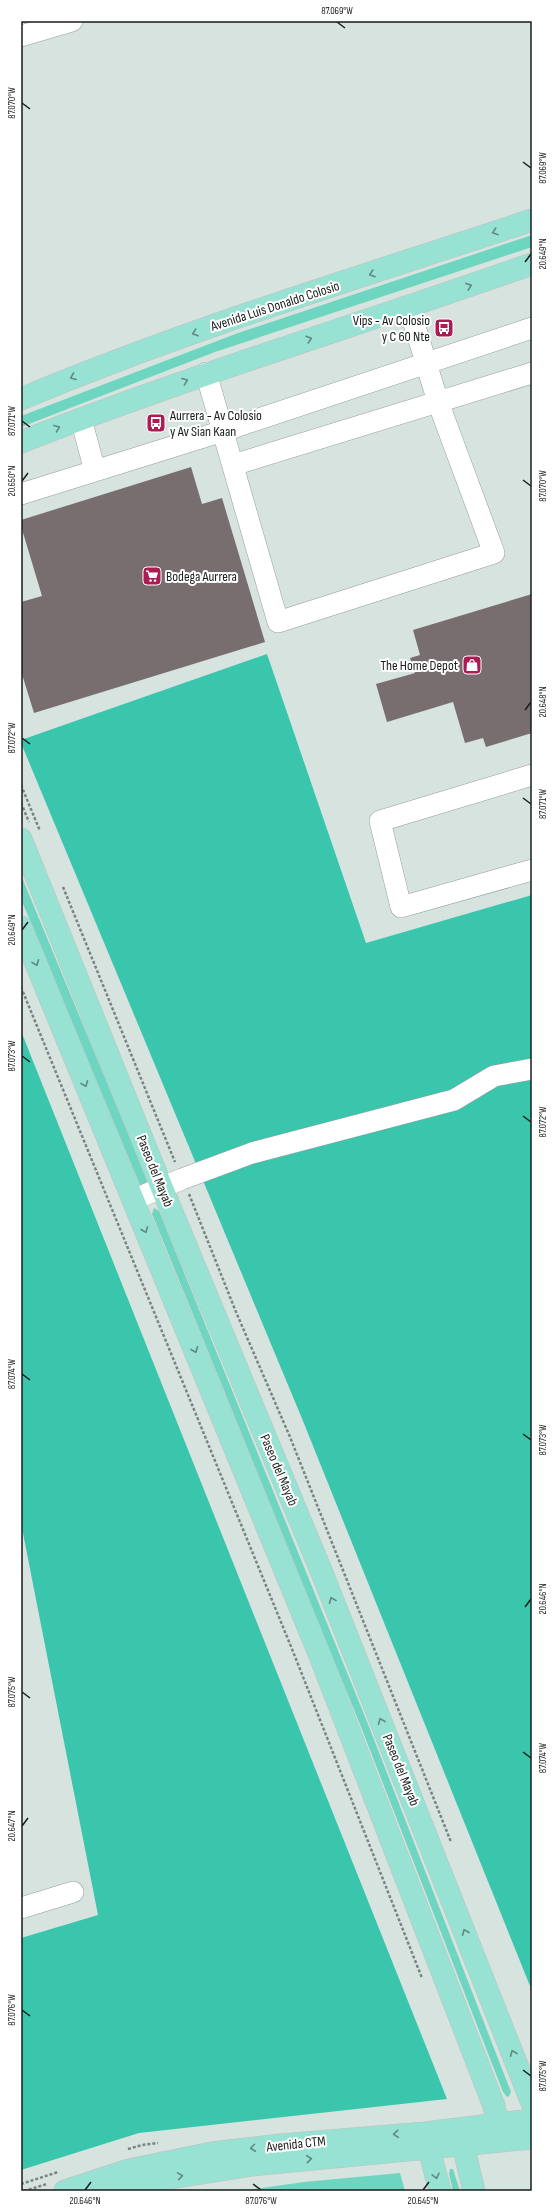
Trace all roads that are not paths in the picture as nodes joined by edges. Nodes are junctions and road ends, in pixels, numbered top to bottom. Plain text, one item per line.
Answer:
1 (72, 21) edge
2 (21, 36) edge
3 (532, 220) edge
4 (532, 264) edge
5 (409, 307) junction
6 (532, 328) edge
7 (427, 362) junction
8 (206, 373) junction
9 (532, 373) edge
10 (21, 399) edge
11 (438, 402) junction
12 (80, 419) junction
13 (223, 431) junction
14 (21, 442) edge
15 (232, 465) junction
16 (95, 471) junction
17 (21, 494) edge
18 (532, 775) edge
19 (21, 840) edge
20 (532, 870) edge
21 (21, 927) edge
22 (532, 1069) edge
23 (162, 1188) junction
24 (133, 1200) junction
25 (73, 1892) dead end
26 (21, 1908) edge
27 (532, 2103) edge
28 (532, 2120) edge
29 (500, 2133) junction
30 (461, 2137) junction
31 (532, 2138) edge
32 (427, 2141) junction
33 (138, 2182) edge
34 (65, 2191) edge
35 (440, 2191) edge
36 (474, 2191) edge

1 - 2 street
3 -> 10 main road, Avenida Luis Donaldo Colosio
5 -> 4 main road
5 - 7 street
8 -> 5 main road
6 - 7 street
7 - 11 street
7 - 13 street
12 -> 8 main road
8 - 13 street
9 - 11 street
11 - 15 street
11 - 15 street
14 -> 12 main road
12 - 16 street
13 - 15 street
13 - 16 street
16 - 17 street
18 - 20 street
19 - 23 main road, Paseo del Mayab
21 -> 24 main road
22 - 23 street
23 - 24 street
27 -> 23 main road, Paseo del Mayab
24 -> 29 main road
25 - 26 street
28 - 29 main road, Avenida CTM
29 - 30 main road, Avenida CTM
29 - 31 main road, Avenida CTM
30 - 32 main road, Avenida CTM
30 - 36 main road
32 - 33 main road, Avenida CTM
32 -> 35 main road
33 - 34 main road, Avenida CTM

